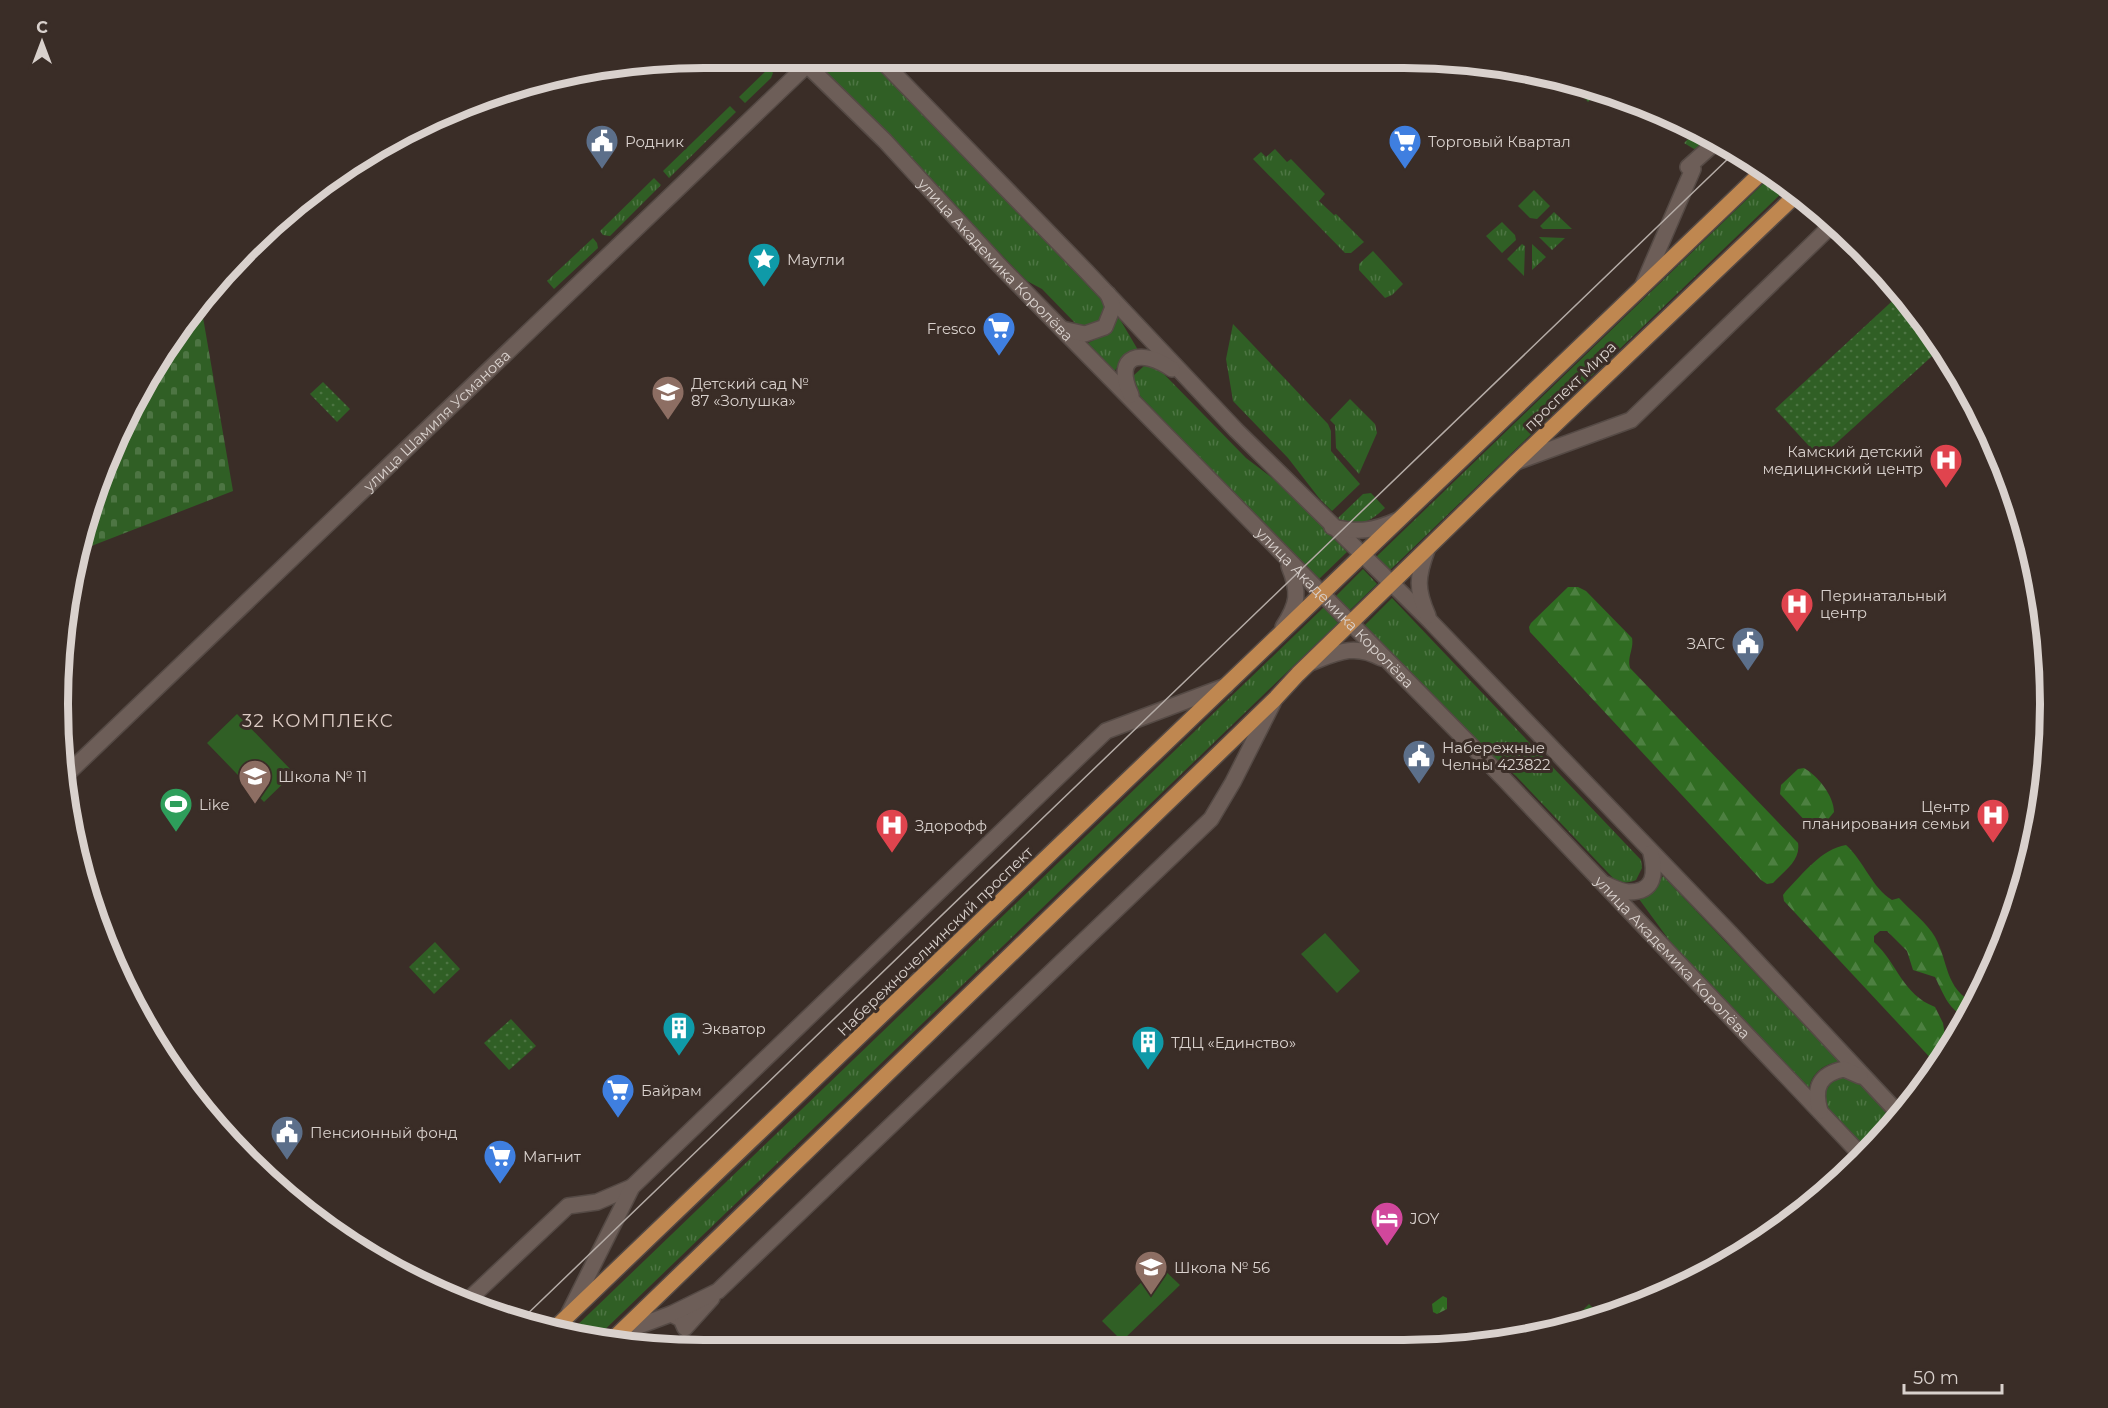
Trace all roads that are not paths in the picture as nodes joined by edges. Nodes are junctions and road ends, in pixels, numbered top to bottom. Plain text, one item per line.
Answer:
1 (802, 68) edge
2 (810, 68) edge
3 (889, 68) edge
4 (1711, 147) edge
5 (1758, 175) edge
6 (1791, 199) edge
7 (1828, 229) edge
8 (1643, 285) junction
9 (1108, 294) junction
10 (1062, 329) junction
11 (1194, 385) junction
12 (1135, 403) junction
13 (1516, 462) junction
14 (1398, 520) junction
15 (1332, 527) junction
16 (1427, 550) junction
17 (1362, 555) junction
18 (1285, 558) junction
19 (1342, 574) joint
20 (1391, 584) junction
21 (1321, 594) junction
22 (1430, 621) junction
23 (1350, 624) junction
24 (1280, 632) junction
25 (1387, 662) junction
26 (1310, 663) junction
27 (1228, 685) junction
28 (1275, 699) junction
29 (71, 770) edge
30 (1652, 853) junction
31 (1603, 883) junction
32 (1866, 1079) junction
33 (1895, 1109) edge
34 (1821, 1113) junction
35 (1857, 1151) edge
36 (632, 1186) junction
37 (472, 1297) edge
38 (568, 1317) junction
39 (560, 1324) edge
40 (619, 1335) edge
41 (622, 1335) edge

1 - 29 street, улица Шамиля Усманова
2 - 10 street, улица Академика Королёва
3 - 9 street
4 - 8 street
5 - 8 main road, проспект Мира
6 - 13 main road, проспект Мира
7 - 13 street
8 - 14 main road, проспект Мира
9 - 10 street
9 - 11 street
10 - 12 street, улица Академика Королёва
11 - 12 street
11 - 15 street
12 - 18 street, улица Академика Королёва
13 - 16 main road, проспект Мира
14 - 15 street
14 - 17 main road, проспект Мира
15 - 17 street
16 - 20 main road, проспект Мира
16 - 22 street
17 - 19 main road, проспект Мира
17 - 20 street
18 - 21 street, улица Академика Королёва
18 - 24 street
19 - 21 main road, Набережночелнинский проспект
20 - 22 street
20 - 23 main road, проспект Мира
21 - 23 street, улица Академика Королёва
21 - 24 main road, Набережночелнинский проспект
22 - 30 street
23 - 25 street, улица Академика Королёва
23 - 26 main road
24 - 27 main road, Набережночелнинский проспект
25 - 26 street
25 - 31 street, улица Академика Королёва
26 - 28 main road
27 - 36 street
27 - 38 main road, Набережночелнинский проспект
28 - 40 main road
28 - 41 street
30 - 31 street
30 - 32 street
31 - 34 street, улица Академика Королёва
32 - 33 street
32 - 34 street
34 - 35 street, улица Академика Королёва
36 - 37 street
36 - 38 street
38 - 39 main road, Набережночелнинский проспект

